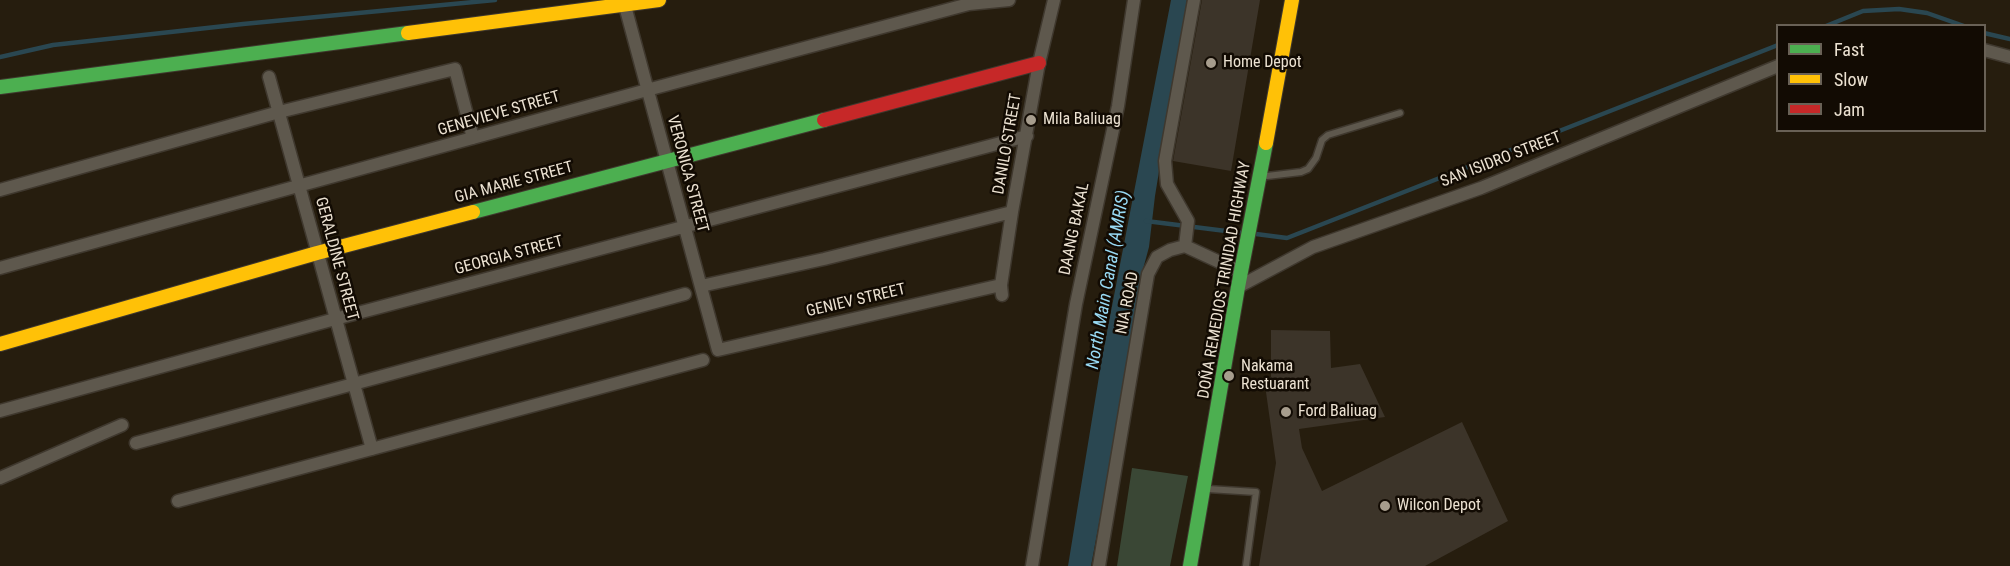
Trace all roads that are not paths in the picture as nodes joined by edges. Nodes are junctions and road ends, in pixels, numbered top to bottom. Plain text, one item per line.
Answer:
1 (659, 0) edge
2 (1009, 0) edge
3 (1054, 0) edge
4 (1134, 0) edge
5 (1194, 0) edge
6 (1292, 0) edge
7 (625, 6) junction
8 (1986, 51) edge
9 (2010, 57) edge
10 (1039, 63) junction
11 (1776, 67) edge
12 (269, 77) dead end
13 (0, 87) edge
14 (647, 90) junction
15 (279, 112) junction
16 (1400, 113) dead end
17 (1027, 136) junction
18 (473, 138) junction
19 (666, 160) junction
20 (1260, 177) junction
21 (299, 187) junction
22 (0, 190) edge
23 (1012, 212) junction
24 (684, 226) junction
25 (1185, 246) junction
26 (317, 253) junction
27 (0, 268) edge
28 (1242, 272) junction
29 (701, 286) junction
30 (1238, 287) junction
31 (1001, 290) joint
32 (685, 294) dead end
33 (335, 319) junction
34 (0, 344) edge
35 (718, 350) joint
36 (703, 360) dead end
37 (354, 384) junction
38 (0, 411) edge
39 (122, 425) dead end
40 (136, 443) dead end
41 (372, 449) junction
42 (0, 478) edge
43 (1204, 489) junction
44 (178, 501) dead end
45 (1032, 566) edge
46 (1099, 566) edge
47 (1190, 566) edge
48 (1246, 566) edge

1 - 7 main road
2 - 14 street, GENEVIEVE STREET
3 - 10 street, DANILO STREET
4 - 45 street, DAANG BAKAL
5 - 25 street
6 - 20 main road, DOÑA REMEDIOS TRINIDAD HIGHWAY
7 - 13 main road
7 - 14 street, VERONICA STREET
8 - 9 street
10 - 17 street, DANILO STREET
10 - 19 main road, GIA MARIE STREET
11 - 30 street, SAN ISIDRO STREET
12 - 15 street, GERALDINE STREET
14 - 18 street, GENEVIEVE STREET
14 - 19 street, VERONICA STREET
15 - 18 street
15 - 21 street, GERALDINE STREET
15 - 22 street
16 - 20 lane
17 - 23 street, DANILO STREET
17 - 24 street, GEORGIA STREET
18 - 21 street, GENEVIEVE STREET
19 - 24 street, VERONICA STREET
19 - 26 main road, GIA MARIE STREET
20 - 28 main road, DOÑA REMEDIOS TRINIDAD HIGHWAY
21 - 26 street, GERALDINE STREET
21 - 27 street, GENEVIEVE STREET
23 - 29 street
23 - 31 street, DANILO STREET
24 - 29 street, VERONICA STREET
24 - 33 street, GEORGIA STREET
25 - 28 street
25 - 46 street, NIA ROAD
26 - 33 street, GERALDINE STREET
26 - 34 main road, GIA MARIE STREET
28 - 30 main road, DOÑA REMEDIOS TRINIDAD HIGHWAY
29 - 35 street, VERONICA STREET
30 - 43 main road, DOÑA REMEDIOS TRINIDAD HIGHWAY
31 - 35 street, GENIEV STREET
32 - 37 street
33 - 37 street, GERALDINE STREET
33 - 38 street, GEORGIA STREET
36 - 41 street
37 - 40 street
37 - 41 street, GERALDINE STREET
39 - 42 street
41 - 44 street
43 - 47 main road, DOÑA REMEDIOS TRINIDAD HIGHWAY
43 - 48 lane

